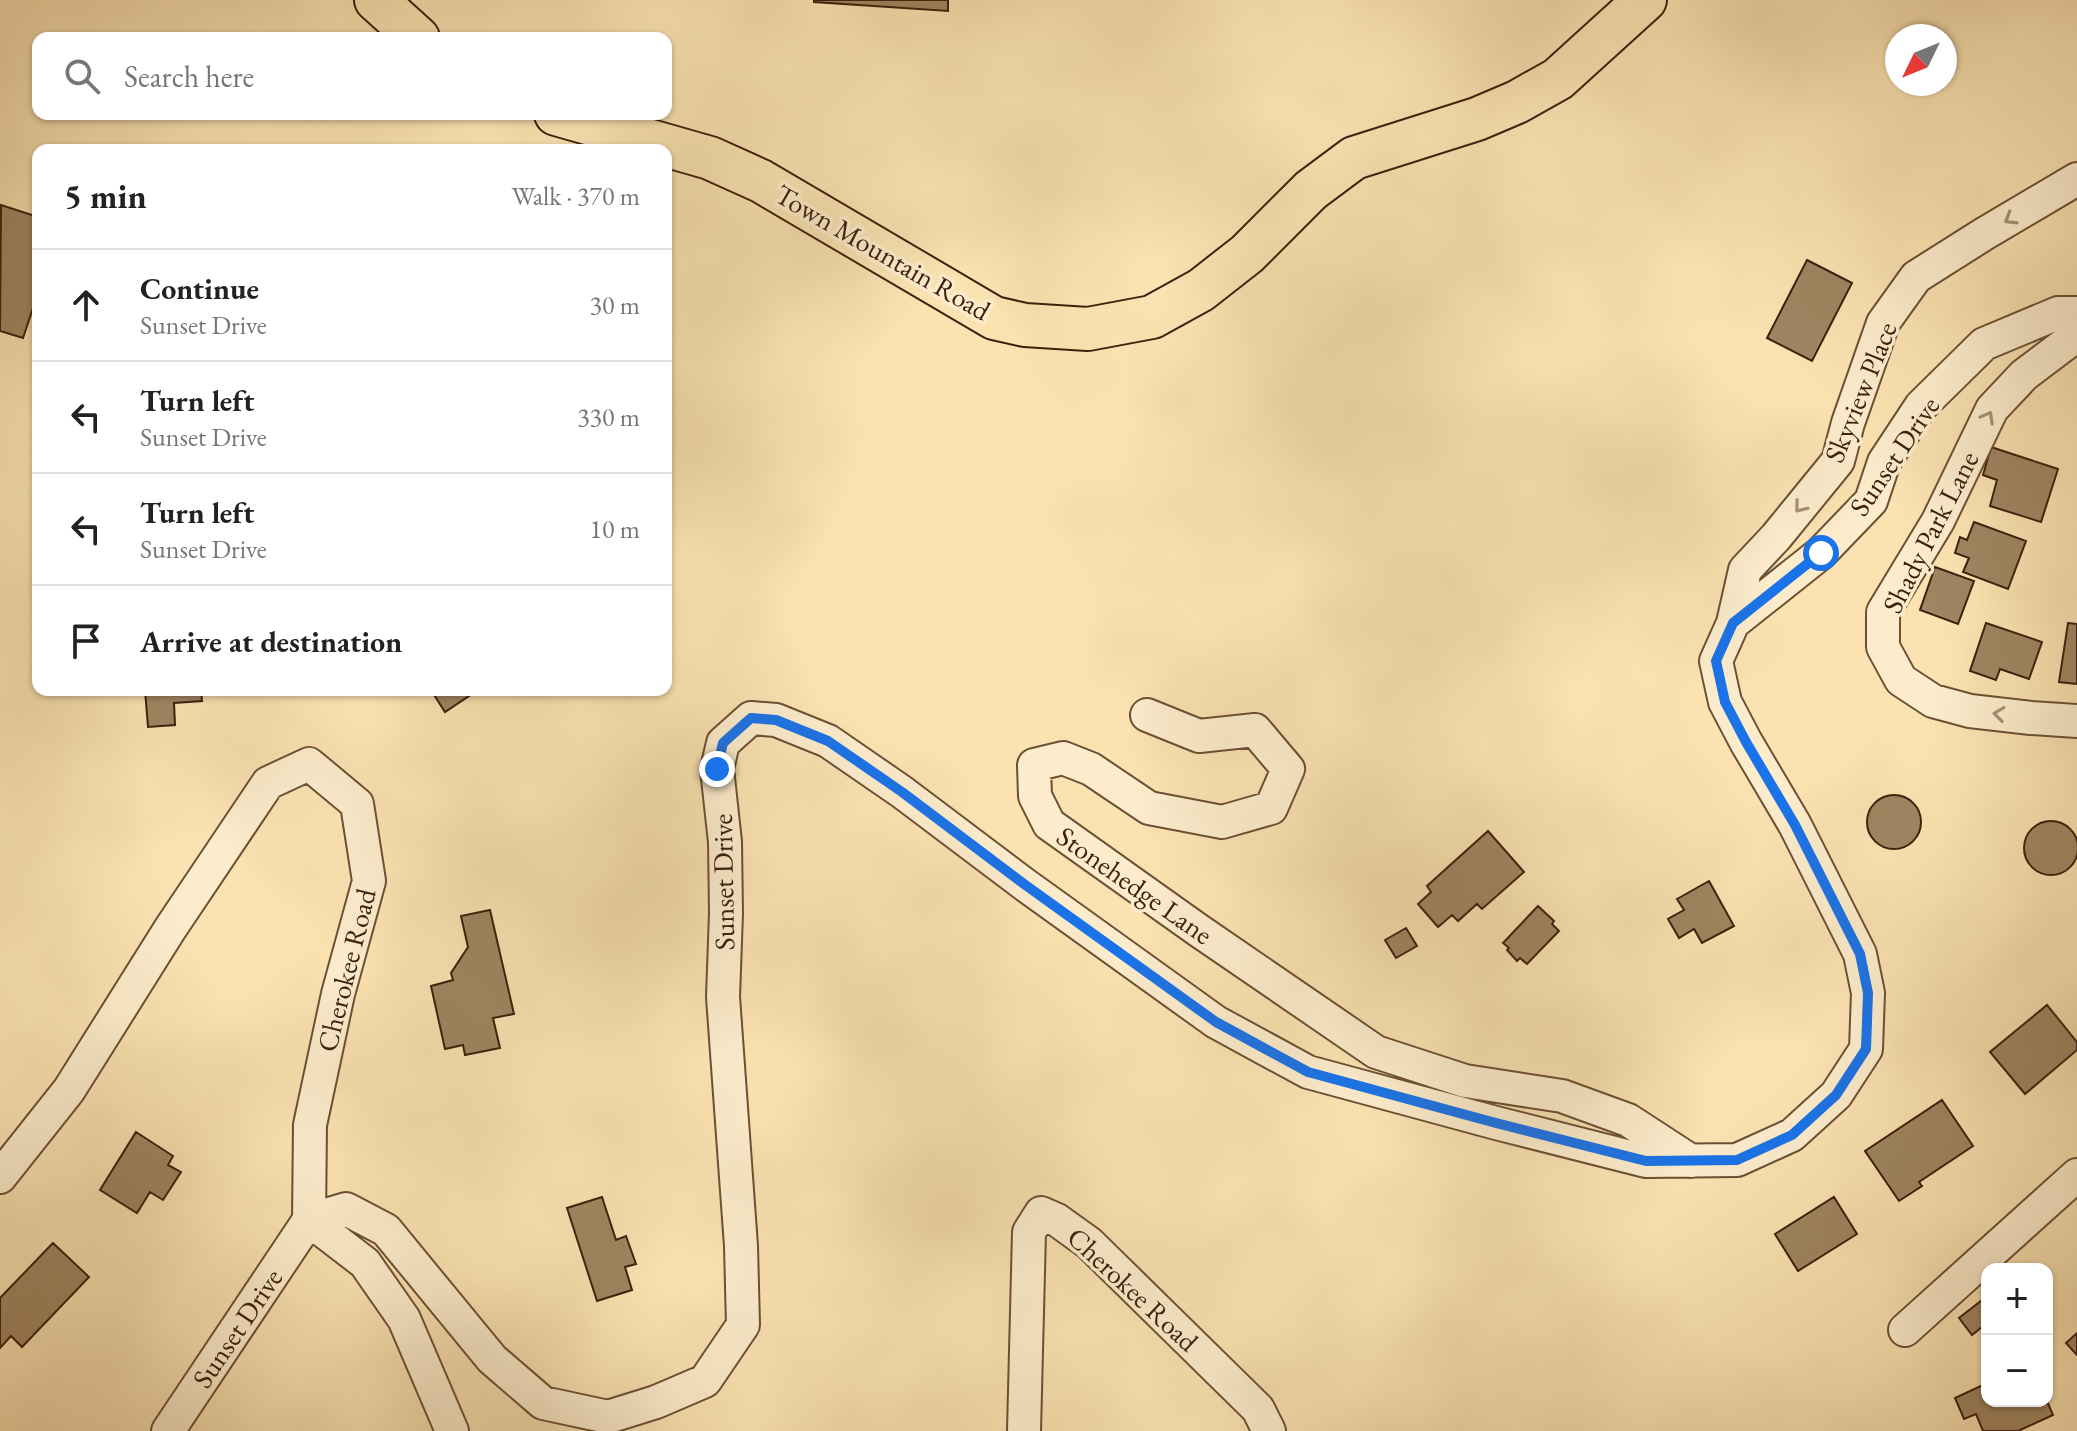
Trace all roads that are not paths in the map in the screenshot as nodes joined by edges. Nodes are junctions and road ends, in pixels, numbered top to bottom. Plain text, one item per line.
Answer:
1 (376, 0) edge
2 (1645, 0) edge
3 (411, 32) edge
4 (577, 120) edge
5 (661, 144) edge
6 (672, 147) edge
7 (2077, 179) edge
8 (2077, 313) edge
9 (2077, 335) edge
10 (1733, 623) junction
11 (1147, 715) dead end
12 (2077, 721) edge
13 (1691, 1161) junction
14 (2077, 1175) edge
15 (0, 1177) edge
16 (309, 1220) junction
17 (1905, 1330) dead end
18 (1261, 1424) edge
19 (168, 1431) edge
20 (452, 1431) edge
21 (1024, 1431) edge

1 - 3 main road
2 - 6 main road, Town Mountain Road
4 - 5 main road, Town Mountain Road
7 -> 10 street, Skyview Place
8 - 10 street, Sunset Drive
12 -> 9 street, Shady Park Lane
10 - 13 street, Sunset Drive
11 - 13 street, Stonehedge Lane
13 - 16 street, Sunset Drive
14 - 17 street
15 - 16 street, Cherokee Road
16 - 19 street, Sunset Drive
16 - 20 street
18 - 21 street, Cherokee Road

